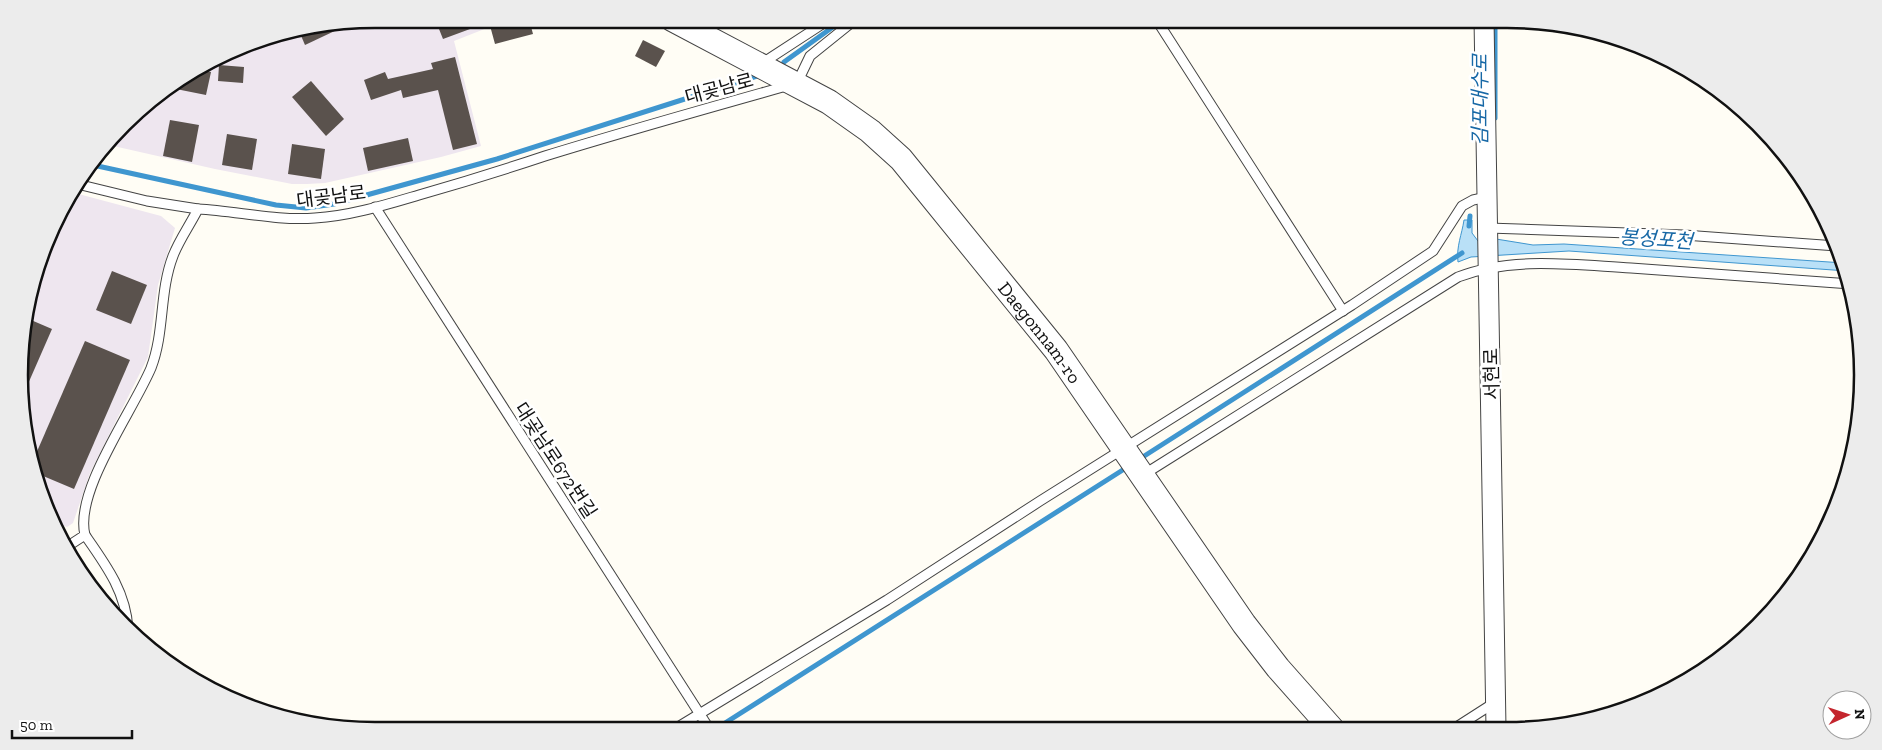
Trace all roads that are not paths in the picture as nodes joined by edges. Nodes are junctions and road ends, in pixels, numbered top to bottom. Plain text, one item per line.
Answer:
1 (690, 28) edge
2 (816, 28) edge
3 (845, 28) edge
4 (1162, 28) edge
5 (1484, 28) edge
6 (760, 64) junction
7 (797, 84) junction
8 (84, 186) edge
9 (1488, 197) junction
10 (375, 207) junction
11 (198, 209) junction
12 (1488, 228) junction
13 (1829, 245) edge
14 (1489, 265) junction
15 (1842, 283) edge
16 (1343, 311) junction
17 (1134, 462) junction
18 (85, 535) junction
19 (71, 544) edge
20 (127, 619) edge
21 (1497, 701) junction
22 (702, 717) junction
23 (1319, 720) edge
24 (691, 722) edge
25 (705, 722) edge
26 (1464, 722) edge
27 (1496, 722) edge

1 - 6 street, Daegonnam-ro
2 - 6 lane
3 - 7 lane
4 - 16 lane
5 - 9 street, 서현로
6 - 7 street, Daegonnam-ro
7 - 10 lane, 대곶남로
7 - 17 street, Daegonnam-ro
8 - 11 lane, 대곶남로
9 - 12 street, 서현로
9 - 16 lane
10 - 11 lane, 대곶남로
10 - 22 lane, 대곶남로672번길
11 - 18 lane
12 - 13 lane
12 - 14 street, 서현로
14 - 15 lane
14 - 17 lane
14 - 21 street, 서현로
16 - 17 lane
17 - 22 lane
17 - 23 street, Daegonnam-ro
18 - 19 lane
18 - 20 lane
21 - 26 lane
21 - 27 street, 서현로
22 - 24 lane
22 - 25 lane, 대곶남로672번길

